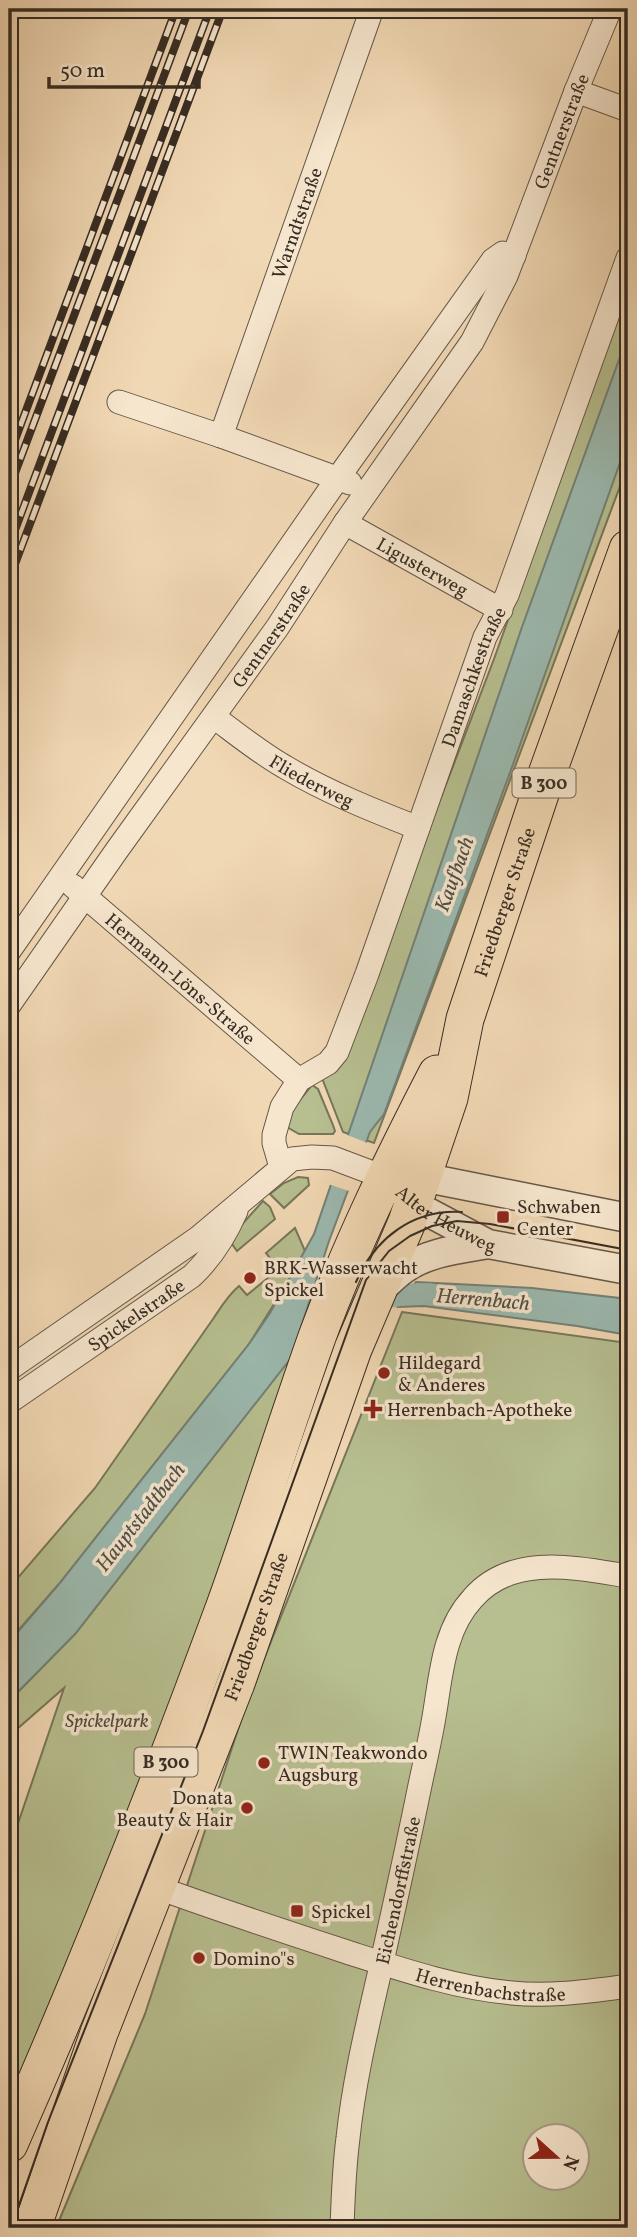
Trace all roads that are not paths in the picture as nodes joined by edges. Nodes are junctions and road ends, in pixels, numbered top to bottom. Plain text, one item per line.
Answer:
1 (372, 9) edge
2 (610, 9) edge
3 (576, 91) junction
4 (628, 110) edge
5 (514, 256) junction
6 (628, 258) edge
7 (119, 402) dead end
8 (221, 436) junction
9 (338, 478) junction
10 (368, 490) junction
11 (345, 523) junction
12 (628, 549) edge
13 (501, 610) junction
14 (214, 717) junction
15 (418, 828) junction
16 (62, 876) junction
17 (85, 895) junction
18 (9, 951) edge
19 (9, 1005) edge
20 (299, 1080) junction
21 (281, 1167) junction
22 (397, 1182) junction
23 (239, 1203) junction
24 (628, 1218) edge
25 (488, 1244) junction
26 (628, 1270) edge
27 (390, 1275) junction
28 (9, 1369) edge
29 (9, 1402) edge
30 (628, 1576) edge
31 (156, 1886) junction
32 (382, 1963) junction
33 (628, 1986) edge
34 (9, 2144) edge
35 (32, 2228) edge
36 (342, 2228) edge

1 - 8 street, Warndtstraße
2 - 3 street, Gentnerstraße
3 - 4 street
3 - 5 street, Gentnerstraße
5 - 9 street, Gentnerstraße
5 - 10 street, Gentnerstraße
6 - 13 street, Damaschkestraße
7 - 8 street
8 - 9 street
9 - 10 street
9 - 16 street, Gentnerstraße
10 - 11 street, Gentnerstraße
11 - 13 street, Ligusterweg
11 - 14 street, Gentnerstraße
12 - 22 main road, Friedberger Straße / B 300
13 - 15 street, Damaschkestraße
14 - 15 street, Fliederweg
14 - 17 street, Gentnerstraße
15 - 20 street, Damaschkestraße
16 - 17 street, Hermann-Löns-Straße
16 - 18 street, Gentnerstraße
17 - 19 street, Gentnerstraße
17 - 20 street, Hermann-Löns-Straße
20 - 21 street
21 - 22 street, Spickelstraße
21 - 23 street, Spickelstraße
22 - 24 street, Alter Heuweg
22 - 25 street, Alter Heuweg
22 - 27 main road, Friedberger Straße / B 300
22 - 34 main road, Friedberger Straße / B 300
23 - 28 street, Spickelstraße
23 - 29 street, Spickelstraße
25 - 26 street, Alter Heuweg
25 - 27 street
27 - 31 main road, Friedberger Straße / B 300
30 - 32 street, Eichendorffstraße
31 - 32 street, Herrenbachstraße
31 - 35 main road, Friedberger Straße / B 300
32 - 33 street, Herrenbachstraße
32 - 36 street, Eichendorffstraße

